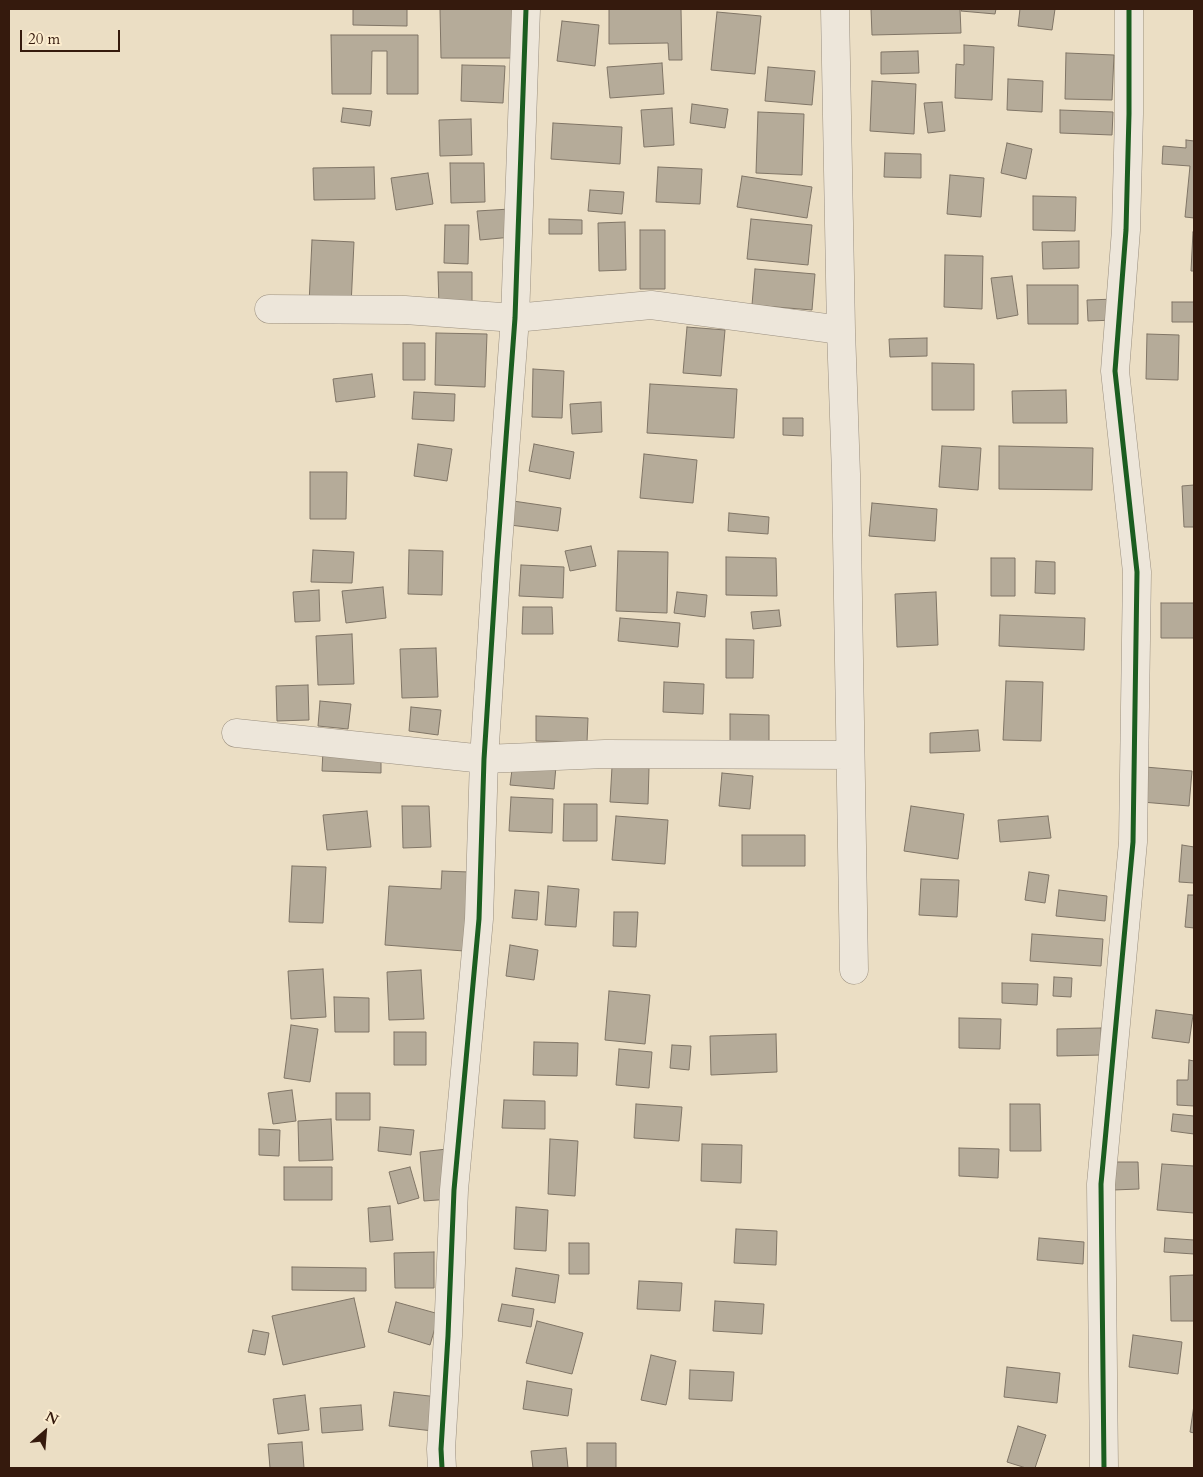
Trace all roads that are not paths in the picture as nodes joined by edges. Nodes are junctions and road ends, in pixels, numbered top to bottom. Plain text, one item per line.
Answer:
1 (526, 9) edge
2 (836, 9) edge
3 (1129, 9) edge
4 (269, 310) dead end
5 (515, 318) junction
6 (841, 330) junction
7 (236, 733) dead end
8 (850, 756) junction
9 (484, 759) junction
10 (854, 970) dead end
11 (442, 1468) edge
12 (1104, 1468) edge

1 - 5 street
2 - 6 street
3 - 12 street
4 - 5 street
5 - 6 street
5 - 9 street
6 - 8 street
7 - 9 street
8 - 9 street
8 - 10 street
9 - 11 street

